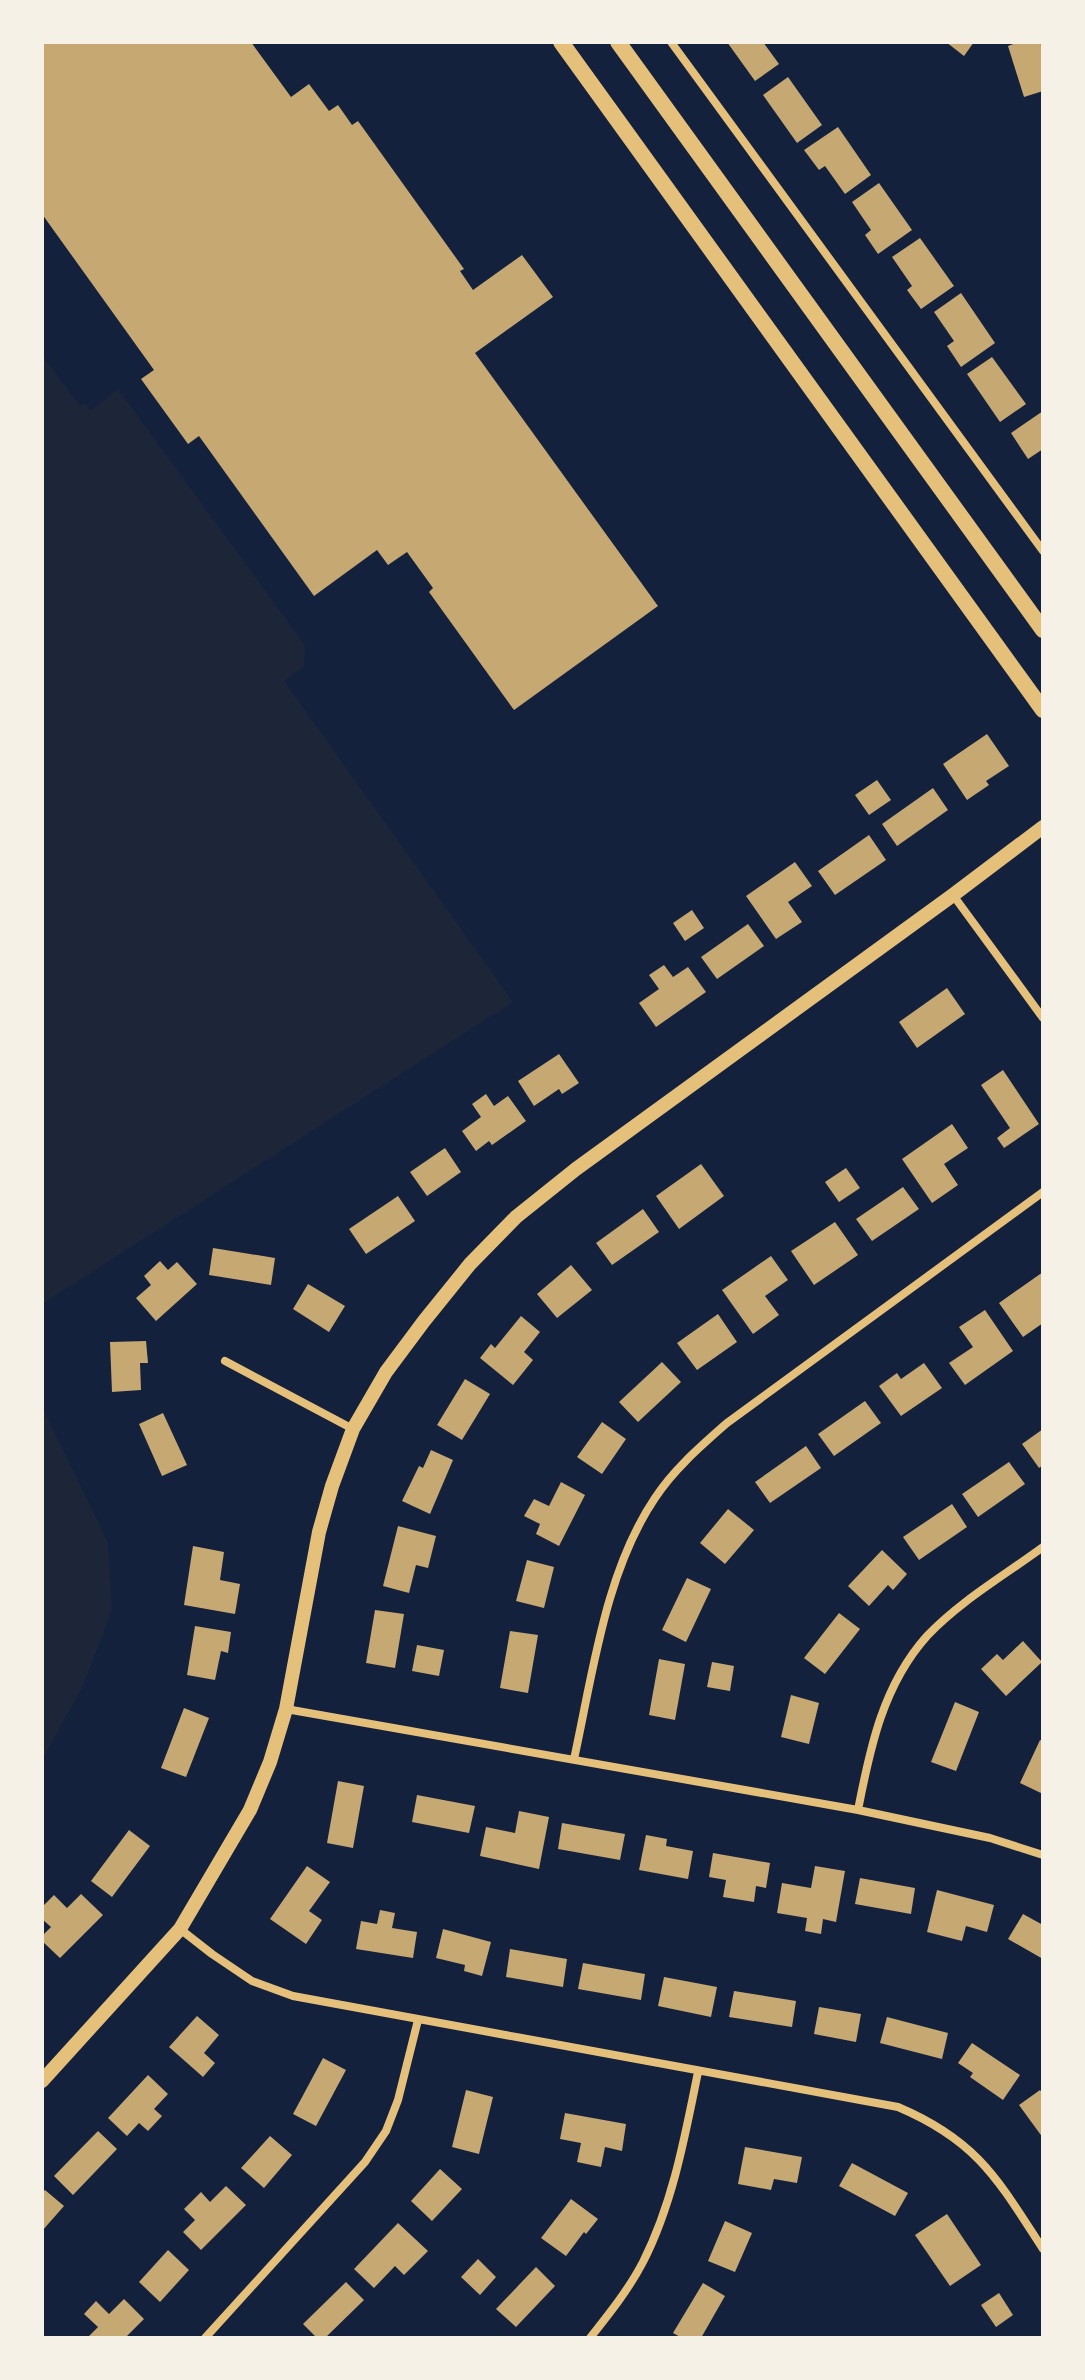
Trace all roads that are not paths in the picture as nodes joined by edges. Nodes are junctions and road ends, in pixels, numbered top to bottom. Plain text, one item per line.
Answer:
1 (561, 42) edge
2 (618, 42) edge
3 (671, 42) edge
4 (1043, 551) edge
5 (1043, 630) edge
6 (1043, 710) edge
7 (1043, 827) edge
8 (953, 895) junction
9 (1043, 1018) edge
10 (1043, 1192) edge
11 (225, 1361) dead end
12 (353, 1429) junction
13 (1043, 1547) edge
14 (286, 1709) junction
15 (574, 1759) junction
16 (858, 1810) junction
17 (1043, 1855) edge
18 (180, 1929) junction
19 (418, 2020) junction
20 (698, 2072) junction
21 (42, 2081) edge
22 (1043, 2249) edge
23 (205, 2338) edge
24 (590, 2338) edge

1 - 6 main road
2 - 5 main road
3 - 4 street
7 - 8 street
8 - 9 street
8 - 12 street
10 - 15 street
11 - 12 street
12 - 14 street
13 - 16 street
14 - 15 street
14 - 18 street
15 - 16 street
16 - 17 street
18 - 19 street
18 - 21 street
19 - 20 street
19 - 23 street
20 - 22 street
20 - 24 street

